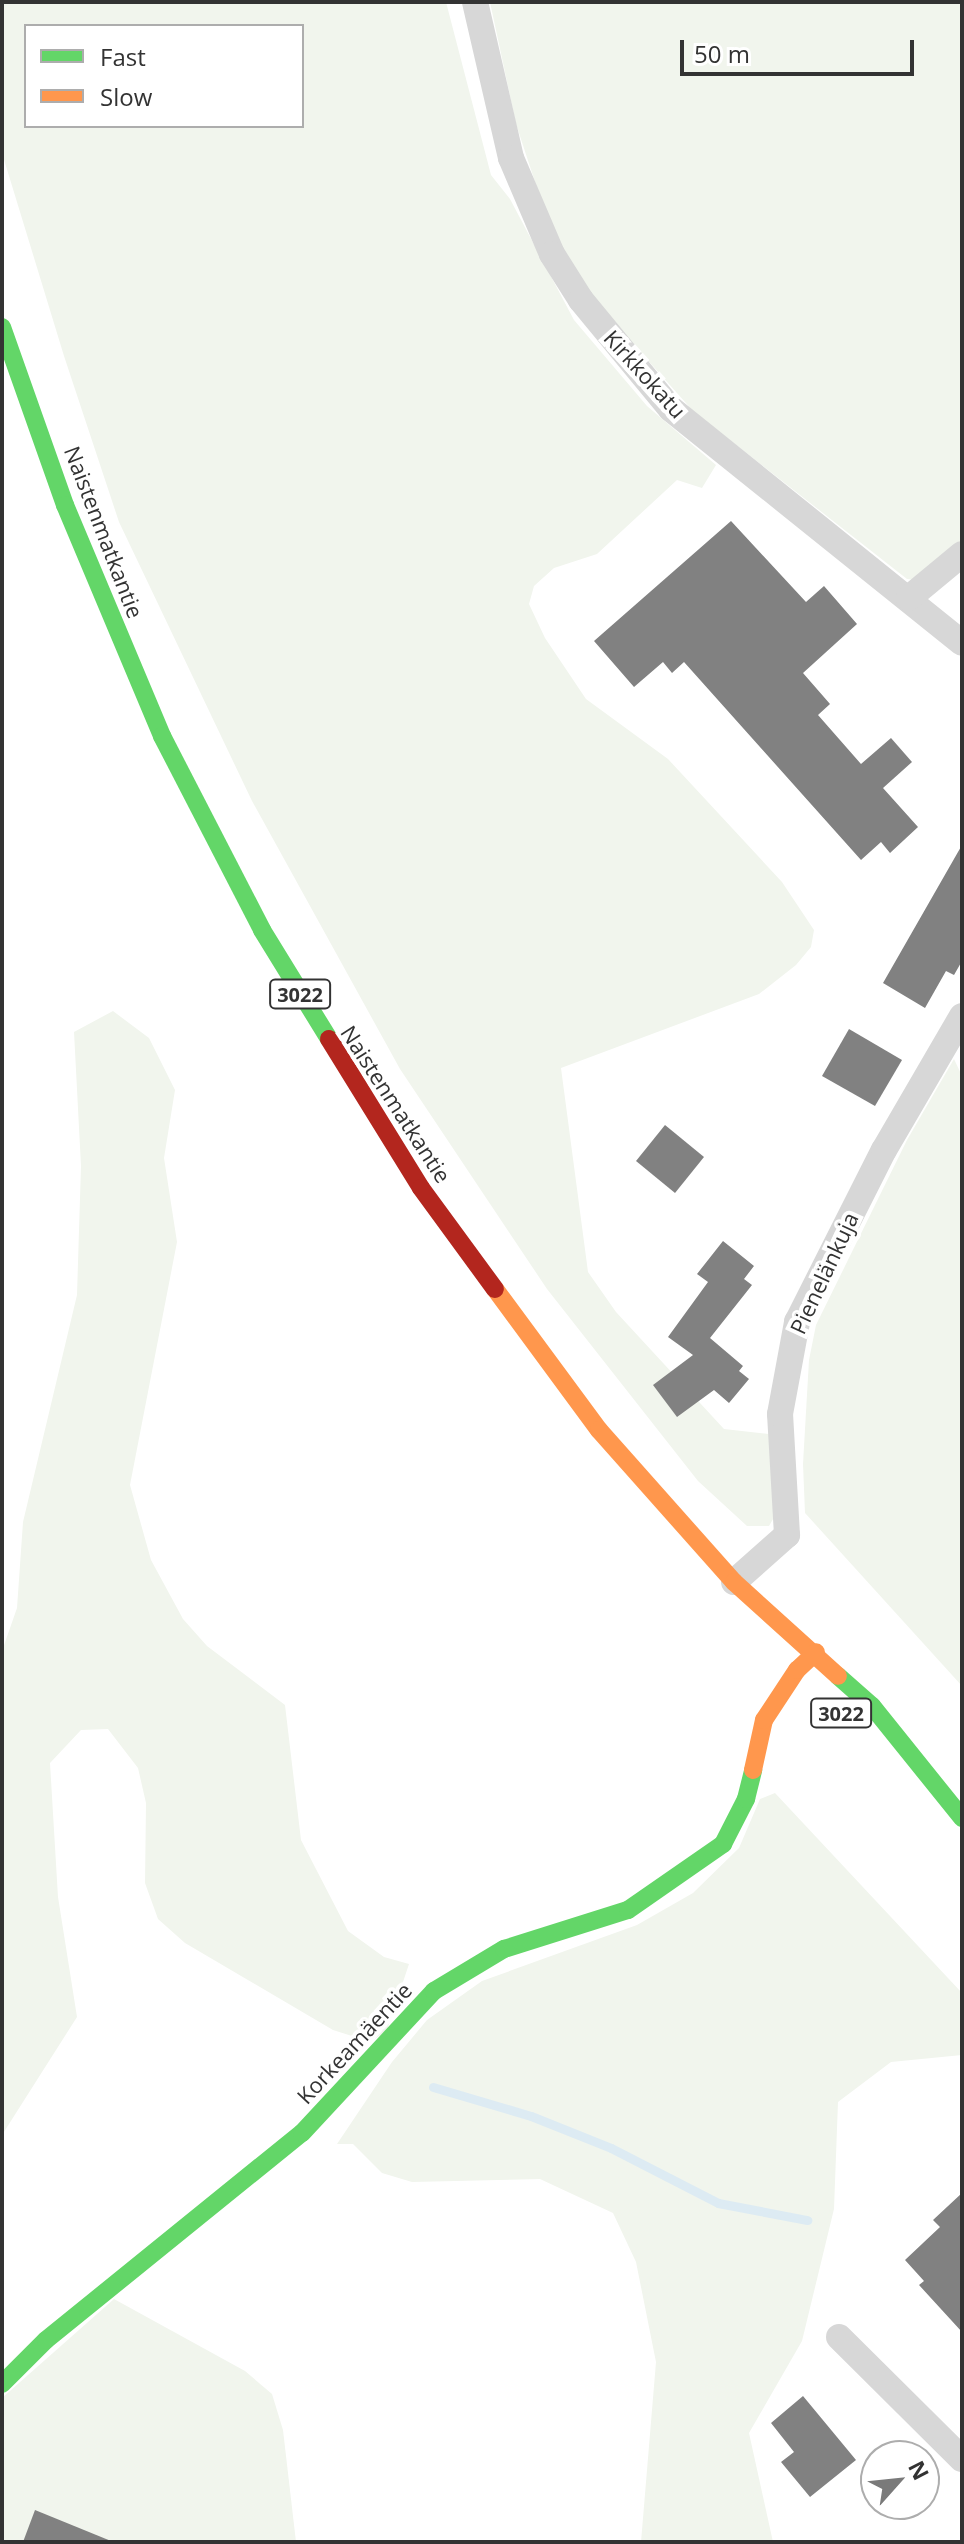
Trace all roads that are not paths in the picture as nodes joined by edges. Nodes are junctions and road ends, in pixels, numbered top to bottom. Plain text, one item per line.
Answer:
1 (475, 2) edge
2 (2, 327) edge
3 (962, 554) edge
4 (909, 598) junction
5 (962, 643) edge
6 (962, 1016) edge
7 (734, 1582) junction
8 (816, 1652) junction
9 (803, 1675) junction
10 (896, 1768) dead end
11 (962, 1818) edge
12 (962, 1831) edge
13 (839, 2337) dead end
14 (2, 2384) edge
15 (962, 2459) edge

1 - 4 street, Kirkkokatu
2 - 7 main road, Naistenmatkantie / 3022
3 - 4 street
4 - 5 street, Kirkkokatu
6 - 7 street, Pienelänkuja
7 - 8 main road, Naistenmatkantie / 3022
7 - 9 main road, Naistenmatkantie / 3022
8 - 9 main road, Korkeamäentie
8 - 11 main road, Naistenmatkantie / 3022
9 - 14 main road, Korkeamäentie
10 - 12 main road
13 - 15 street

